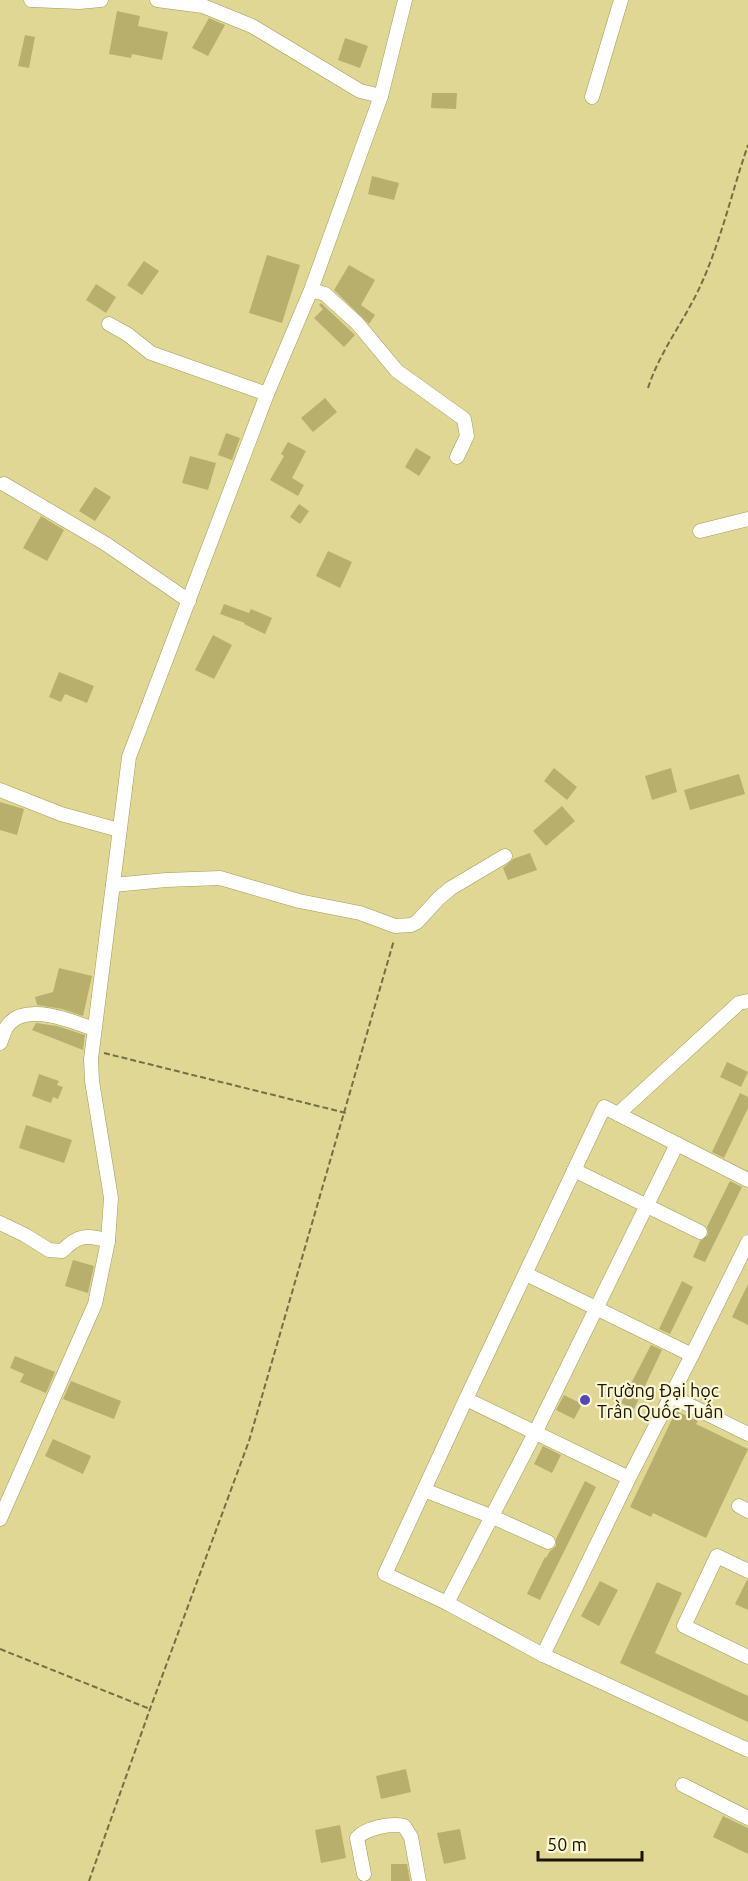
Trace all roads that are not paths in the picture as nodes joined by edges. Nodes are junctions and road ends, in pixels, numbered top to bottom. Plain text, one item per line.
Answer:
1 (31, 0) edge
2 (101, 0) edge
3 (157, 0) edge
4 (405, 0) edge
5 (621, 0) edge
6 (381, 96) junction
7 (592, 97) dead end
8 (311, 290) junction
9 (109, 324) dead end
10 (267, 394) junction
11 (457, 457) dead end
12 (4, 484) dead end
13 (748, 519) edge
14 (700, 531) dead end
15 (189, 601) junction
16 (0, 790) edge
17 (119, 830) junction
18 (505, 856) dead end
19 (113, 885) junction
20 (748, 1001) edge
21 (94, 1029) junction
22 (0, 1043) edge
23 (618, 1114) junction
24 (677, 1144) junction
25 (574, 1170) junction
26 (748, 1180) edge
27 (645, 1207) junction
28 (0, 1223) edge
29 (700, 1232) dead end
30 (108, 1241) junction
31 (748, 1242) edge
32 (526, 1274) junction
33 (597, 1308) junction
34 (693, 1355) junction
35 (671, 1396) junction
36 (466, 1399) junction
37 (536, 1433) junction
38 (748, 1434) edge
39 (629, 1478) junction
40 (424, 1490) junction
41 (493, 1516) junction
42 (0, 1519) edge
43 (548, 1542) dead end
44 (748, 1571) edge
45 (447, 1603) junction
46 (747, 1652) edge
47 (543, 1655) junction
48 (748, 1750) edge
49 (682, 1785) dead end
50 (748, 1818) edge
51 (364, 1874) dead end
52 (419, 1881) edge

1 - 2 street
3 - 6 street
4 - 6 street
5 - 7 street
6 - 8 street
8 - 10 street
8 - 11 street
9 - 10 street
10 - 15 street
12 - 15 street
13 - 14 street
15 - 17 street
16 - 17 street
17 - 19 street
18 - 19 street
19 - 21 street
20 - 23 street
21 - 22 street
21 - 30 street
23 - 24 street
23 - 25 street
24 - 26 street
24 - 27 street
25 - 27 street
25 - 32 street
27 - 29 street
27 - 33 street
28 - 30 street
30 - 42 street
31 - 34 street
32 - 33 street
32 - 36 street
33 - 34 street
33 - 37 street
34 - 35 street
35 - 38 street
35 - 39 street
36 - 37 street
36 - 40 street
37 - 39 street
37 - 41 street
39 - 47 street
40 - 41 street
40 - 45 street
41 - 43 street
41 - 45 street
44 - 46 street
45 - 47 street
47 - 48 street
49 - 50 street
51 - 52 street

